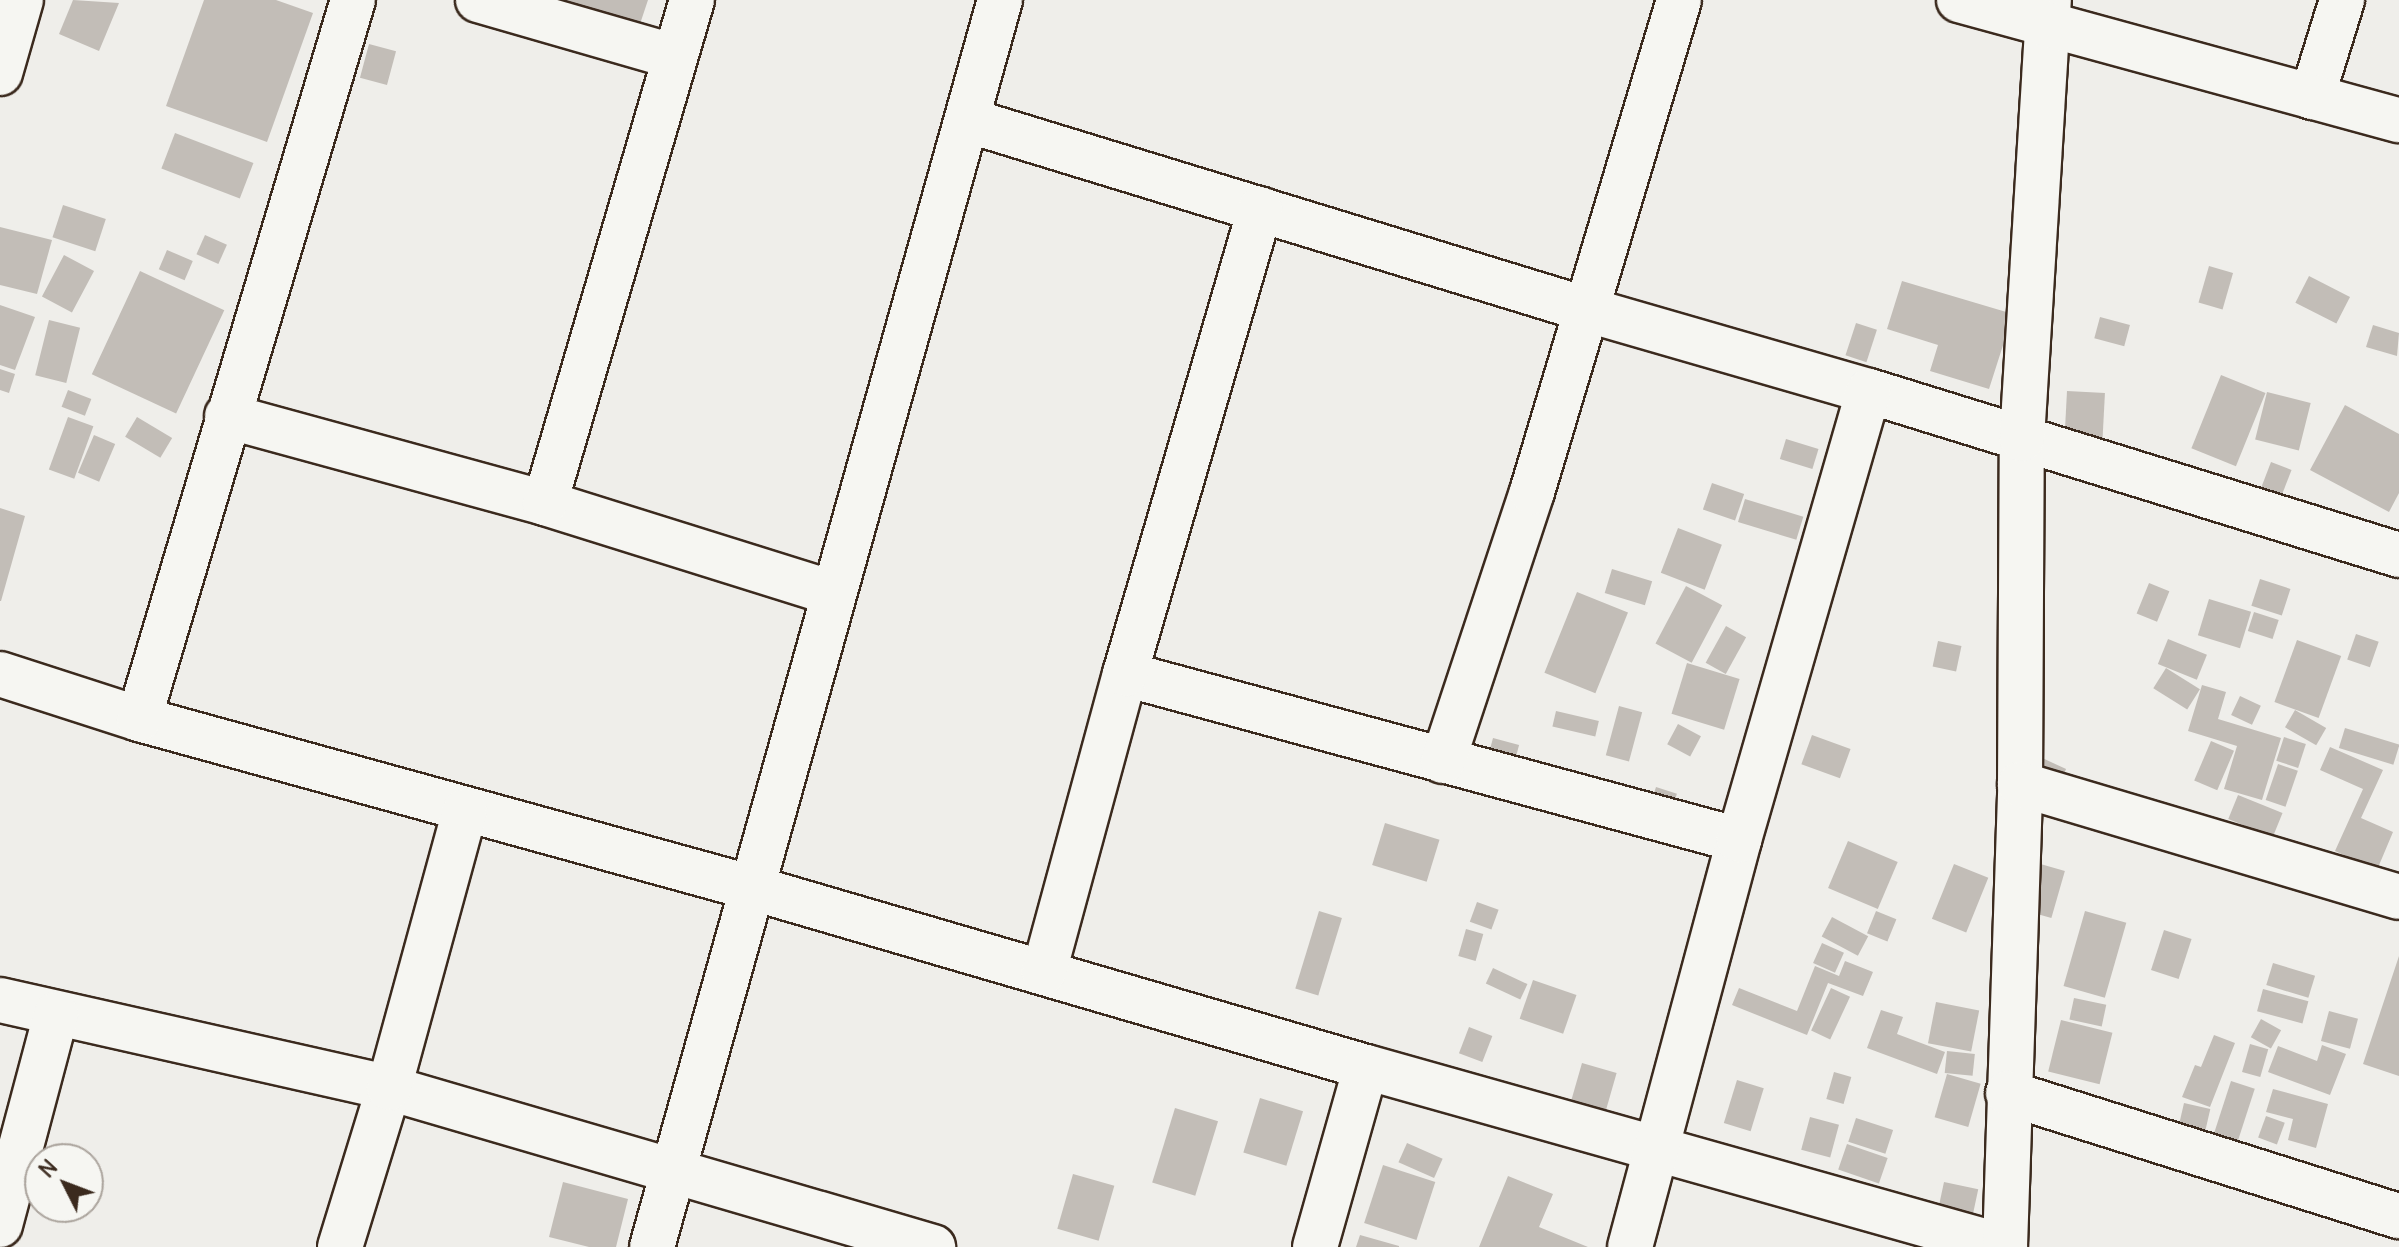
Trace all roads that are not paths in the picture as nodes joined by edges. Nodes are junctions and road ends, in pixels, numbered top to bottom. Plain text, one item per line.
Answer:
1 (21, 0) edge
2 (353, 0) edge
3 (478, 0) edge
4 (692, 0) edge
5 (1000, 0) edge
6 (1679, 0) edge
7 (1959, 0) edge
8 (2342, 0) edge
9 (2048, 12) edge
10 (675, 57) junction
11 (0, 73) edge
12 (2312, 97) junction
13 (967, 120) junction
14 (2399, 120) edge
15 (1260, 209) junction
16 (1588, 310) junction
17 (1869, 391) junction
18 (227, 416) junction
19 (2022, 439) junction
20 (545, 503) junction
21 (2399, 555) edge
22 (832, 593) junction
23 (0, 674) edge
24 (1125, 674) junction
25 (139, 719) junction
26 (1443, 761) junction
27 (2020, 784) junction
28 (465, 811) junction
29 (1739, 840) junction
30 (753, 888) junction
31 (2399, 897) edge
32 (1044, 972) junction
33 (0, 1000) edge
34 (56, 1014) junction
35 (1366, 1067) junction
36 (389, 1088) junction
37 (2008, 1093) junction
38 (1658, 1147) junction
39 (671, 1168) junction
40 (2399, 1216) edge
41 (0, 1225) edge
42 (340, 1247) edge
43 (652, 1247) edge
44 (933, 1247) edge
45 (1315, 1247) edge
46 (1630, 1247) edge

1 - 11 street
2 - 18 street
3 - 10 street
4 - 10 street
5 - 13 street
6 - 16 street
7 - 9 street
8 - 12 street
9 - 12 street
9 - 19 street
10 - 20 street
12 - 14 street
13 - 15 street
13 - 22 street
15 - 16 street
15 - 24 street
16 - 17 street
16 - 26 street
17 - 19 street
17 - 29 street
18 - 20 street
18 - 25 street
19 - 21 street
19 - 27 street
20 - 22 street
22 - 30 street
23 - 25 street
24 - 26 street
24 - 32 street
25 - 28 street
26 - 29 street
27 - 31 street
27 - 37 street
28 - 30 street
28 - 36 street
29 - 38 street
30 - 32 street
30 - 39 street
32 - 35 street
33 - 34 street
34 - 36 street
34 - 41 street
35 - 38 street
35 - 45 street
36 - 39 street
36 - 42 street
37 - 38 street
37 - 40 street
38 - 46 street
39 - 43 street
39 - 44 street

